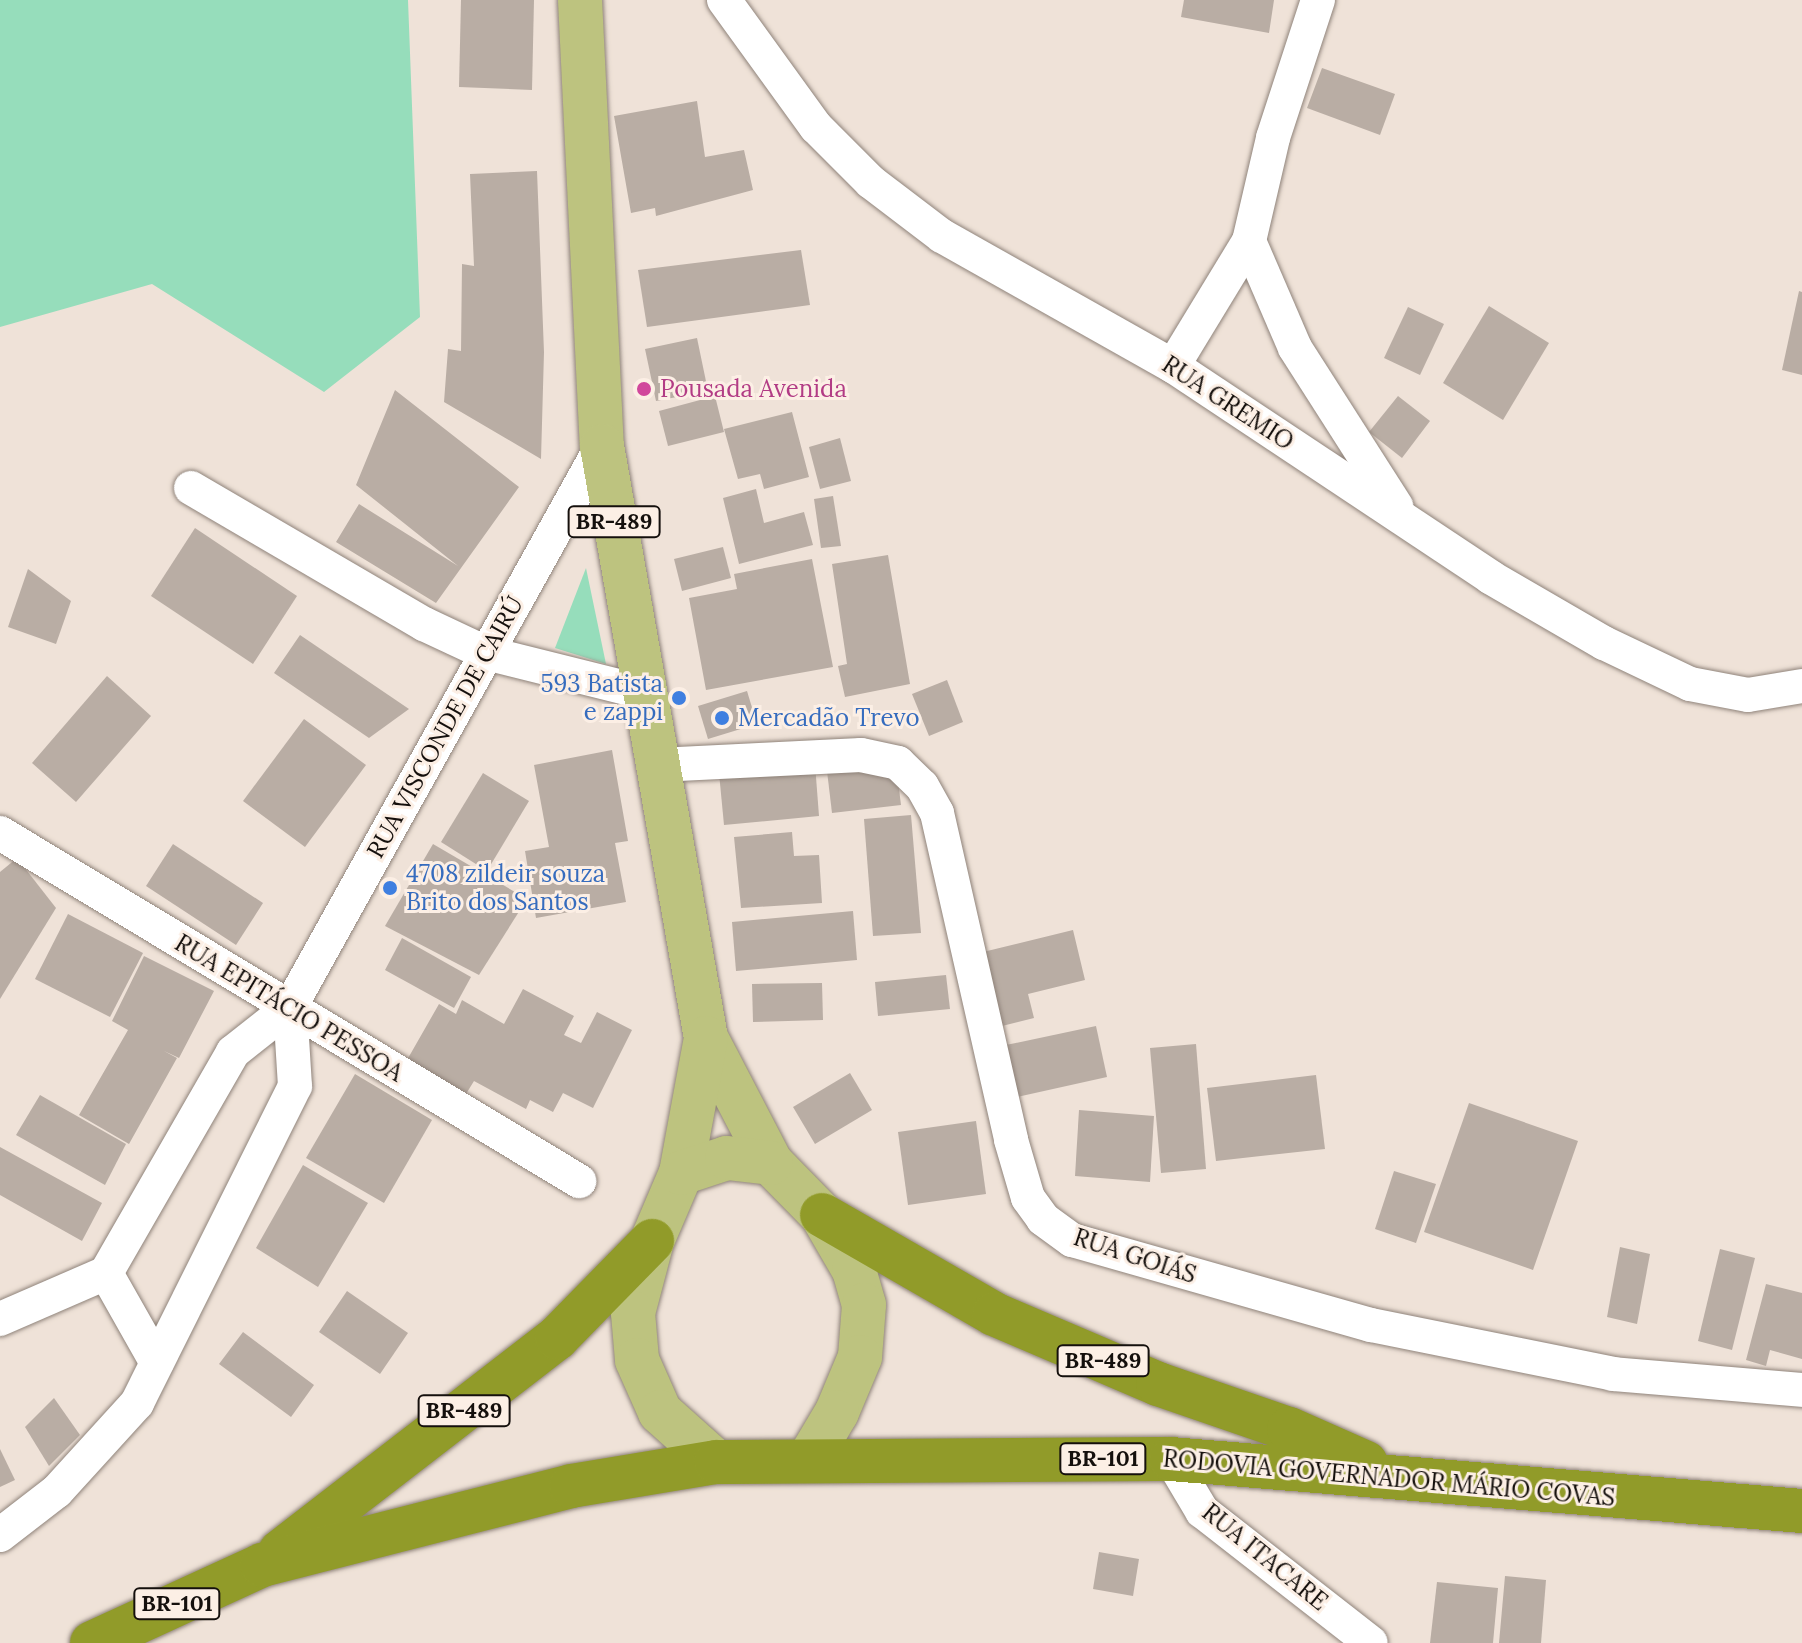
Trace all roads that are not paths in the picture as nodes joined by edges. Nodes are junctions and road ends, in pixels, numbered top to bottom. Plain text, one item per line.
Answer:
1 (580, 0) edge
2 (724, 0) edge
3 (1318, 0) edge
4 (1249, 241) junction
5 (1173, 366) junction
6 (602, 446) junction
7 (191, 488) dead end
8 (1402, 515) junction
9 (486, 653) junction
10 (1802, 686) edge
11 (643, 692) junction
12 (658, 765) junction
13 (3, 841) edge
14 (290, 1007) junction
15 (706, 1038) junction
16 (771, 1163) junction
17 (681, 1173) junction
18 (579, 1181) dead end
19 (822, 1215) junction
20 (652, 1241) junction
21 (106, 1273) junction
22 (0, 1319) edge
23 (157, 1363) junction
24 (1802, 1390) edge
25 (809, 1459) junction
26 (1171, 1459) junction
27 (716, 1462) junction
28 (1397, 1476) junction
29 (1802, 1511) edge
30 (0, 1535) edge
31 (262, 1565) junction
32 (92, 1643) edge
33 (1371, 1643) edge

1 - 6 main road, BR-489
2 - 5 street, RUA GREMIO
3 - 4 street
4 - 5 street
4 - 8 street
5 - 8 street, RUA GREMIO
6 - 9 street, RUA VISCONDE DE CAIRÚ
6 - 11 main road, BR-489
7 - 9 street
8 - 10 street, RUA GREMIO
9 - 11 street
9 - 14 street, RUA VISCONDE DE CAIRÚ
11 - 12 main road, BR-489
12 - 15 main road, BR-489
12 - 24 street, RUA GOIÁS
13 - 14 street, RUA EPITÁCIO PESSOA
14 - 18 street, RUA EPITÁCIO PESSOA
14 - 21 street, RUA VISCONDE DE CAIRÚ
14 - 23 street
15 - 16 main road, BR-489
15 - 17 main road, BR-489
16 - 17 main road
16 - 19 main road, BR-489
17 - 20 main road, BR-489
19 - 25 main road, BR-489
19 - 28 highway, BR-489
20 - 27 main road, BR-489
20 - 31 highway, BR-489
21 - 22 street
21 - 23 street
23 - 30 street
25 - 26 highway, RODOVIA GOVERNADOR MÁRIO COVAS / BR-101
25 - 27 highway, RODOVIA GOVERNADOR MÁRIO COVAS / BR-101
26 - 28 highway, RODOVIA GOVERNADOR MÁRIO COVAS / BR-101
26 - 33 street, RUA ITACARE
27 - 31 highway, RODOVIA GOVERNADOR MÁRIO COVAS / BR-101
28 - 29 highway, RODOVIA GOVERNADOR MÁRIO COVAS / BR-101
31 - 32 highway, RODOVIA GOVERNADOR MÁRIO COVAS / BR-101

